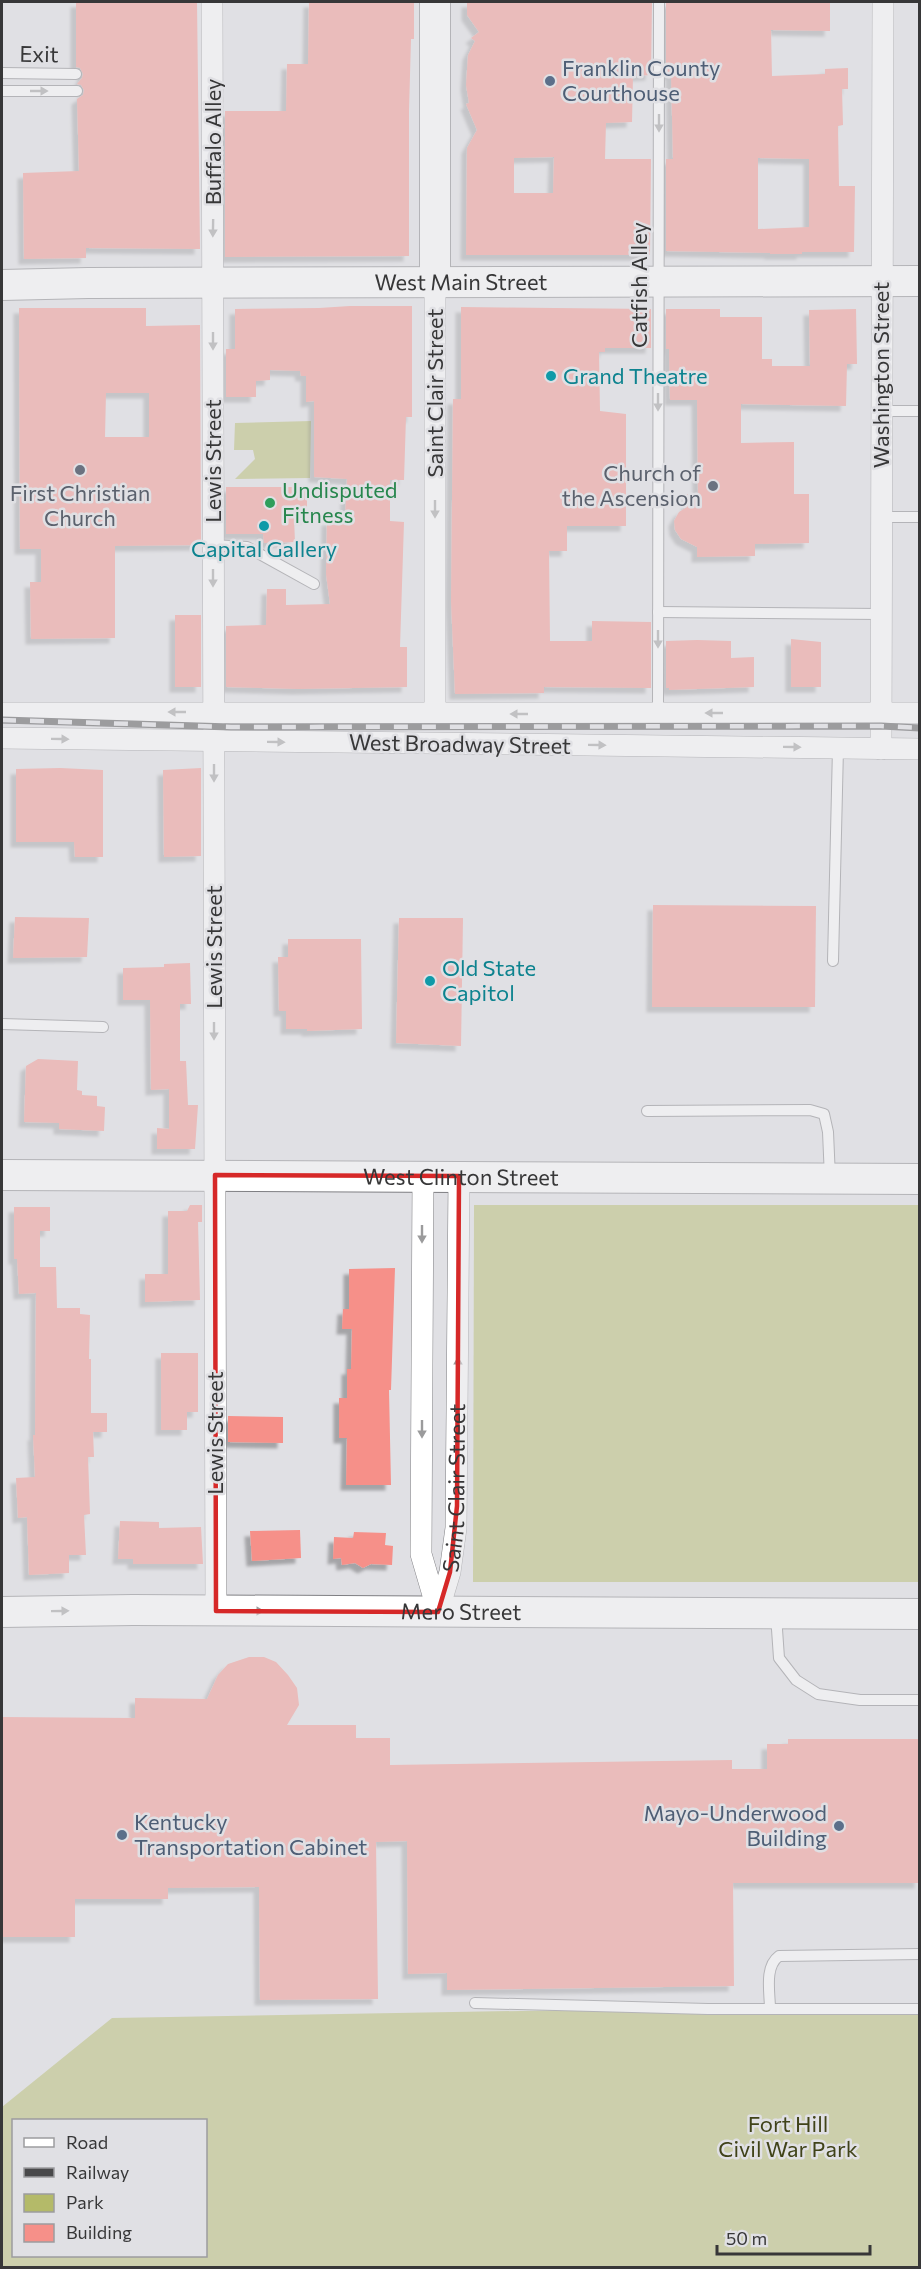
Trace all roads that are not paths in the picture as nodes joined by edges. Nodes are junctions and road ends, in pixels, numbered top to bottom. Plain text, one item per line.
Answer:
1 (212, 2) edge
2 (435, 2) edge
3 (659, 2) edge
4 (883, 2) edge
5 (2, 73) edge
6 (76, 74) dead end
7 (2, 91) edge
8 (77, 91) dead end
9 (881, 281) junction
10 (920, 281) edge
11 (435, 282) junction
12 (658, 282) junction
13 (213, 283) junction
14 (2, 285) edge
15 (881, 411) junction
16 (920, 411) edge
17 (881, 517) junction
18 (920, 517) edge
19 (213, 545) junction
20 (314, 584) dead end
21 (658, 612) junction
22 (881, 614) junction
23 (2, 712) edge
24 (214, 713) junction
25 (435, 713) junction
26 (658, 713) junction
27 (881, 713) junction
28 (920, 713) edge
29 (2, 738) edge
30 (214, 741) junction
31 (659, 746) junction
32 (838, 748) junction
33 (881, 749) junction
34 (920, 749) edge
35 (833, 961) dead end
36 (2, 1024) edge
37 (103, 1027) dead end
38 (647, 1111) dead end
39 (2, 1175) edge
40 (215, 1175) junction
41 (423, 1176) junction
42 (459, 1176) junction
43 (830, 1179) junction
44 (920, 1179) edge
45 (216, 1611) junction
46 (2, 1612) edge
47 (438, 1612) junction
48 (776, 1614) junction
49 (920, 1614) edge
50 (920, 1700) edge
51 (920, 1954) edge
52 (475, 2003) dead end
53 (770, 2009) junction
54 (920, 2009) edge

1 -> 13 street, Buffalo Alley
2 - 11 main road, Saint Clair Street
3 -> 12 lane, Catfish Alley
4 - 9 street, Washington Street
5 - 6 lane, Exit
7 -> 8 lane
9 - 10 main road, West Main Street
9 - 12 main road, West Main Street
9 - 15 street, Washington Street
11 - 12 main road, West Main Street
11 - 13 main road, West Main Street
11 -> 25 street, Saint Clair Street
12 -> 21 lane, Catfish Alley
13 - 14 main road, West Main Street
13 -> 19 street, Lewis Street
15 - 16 lane
15 - 17 street, Washington Street
17 - 18 lane
17 - 22 street, Washington Street
19 - 20 lane
19 -> 24 street, Lewis Street
21 - 22 lane
21 -> 26 lane, Catfish Alley
22 - 27 street, Washington Street
24 -> 23 street, West Broadway Street
24 - 25 street, West Broadway Street
24 - 30 street, Lewis Street
26 -> 25 street, West Broadway Street
27 -> 26 street, West Broadway Street
26 - 31 street
27 - 28 street, West Broadway Street
27 - 33 street, Washington Street
29 -> 30 street, West Broadway Street
30 -> 31 street, West Broadway Street
30 -> 40 street, Lewis Street
31 -> 32 street, West Broadway Street
32 - 33 street, West Broadway Street
32 - 35 lane
33 - 34 street, West Broadway Street
36 - 37 lane
38 - 43 lane
39 - 40 main road, West Clinton Street
40 - 41 main road, West Clinton Street
40 - 45 street, Lewis Street
41 - 42 main road, West Clinton Street
41 -> 47 street, Saint Clair Street
42 - 43 main road, West Clinton Street
47 -> 42 street, Saint Clair Street
43 - 44 main road, West Clinton Street
46 -> 45 main road, Mero Street
45 -> 47 main road, Mero Street
47 - 48 main road, Mero Street
48 - 49 main road, Mero Street
48 - 50 lane
51 - 53 lane
52 - 53 lane
53 - 54 lane

